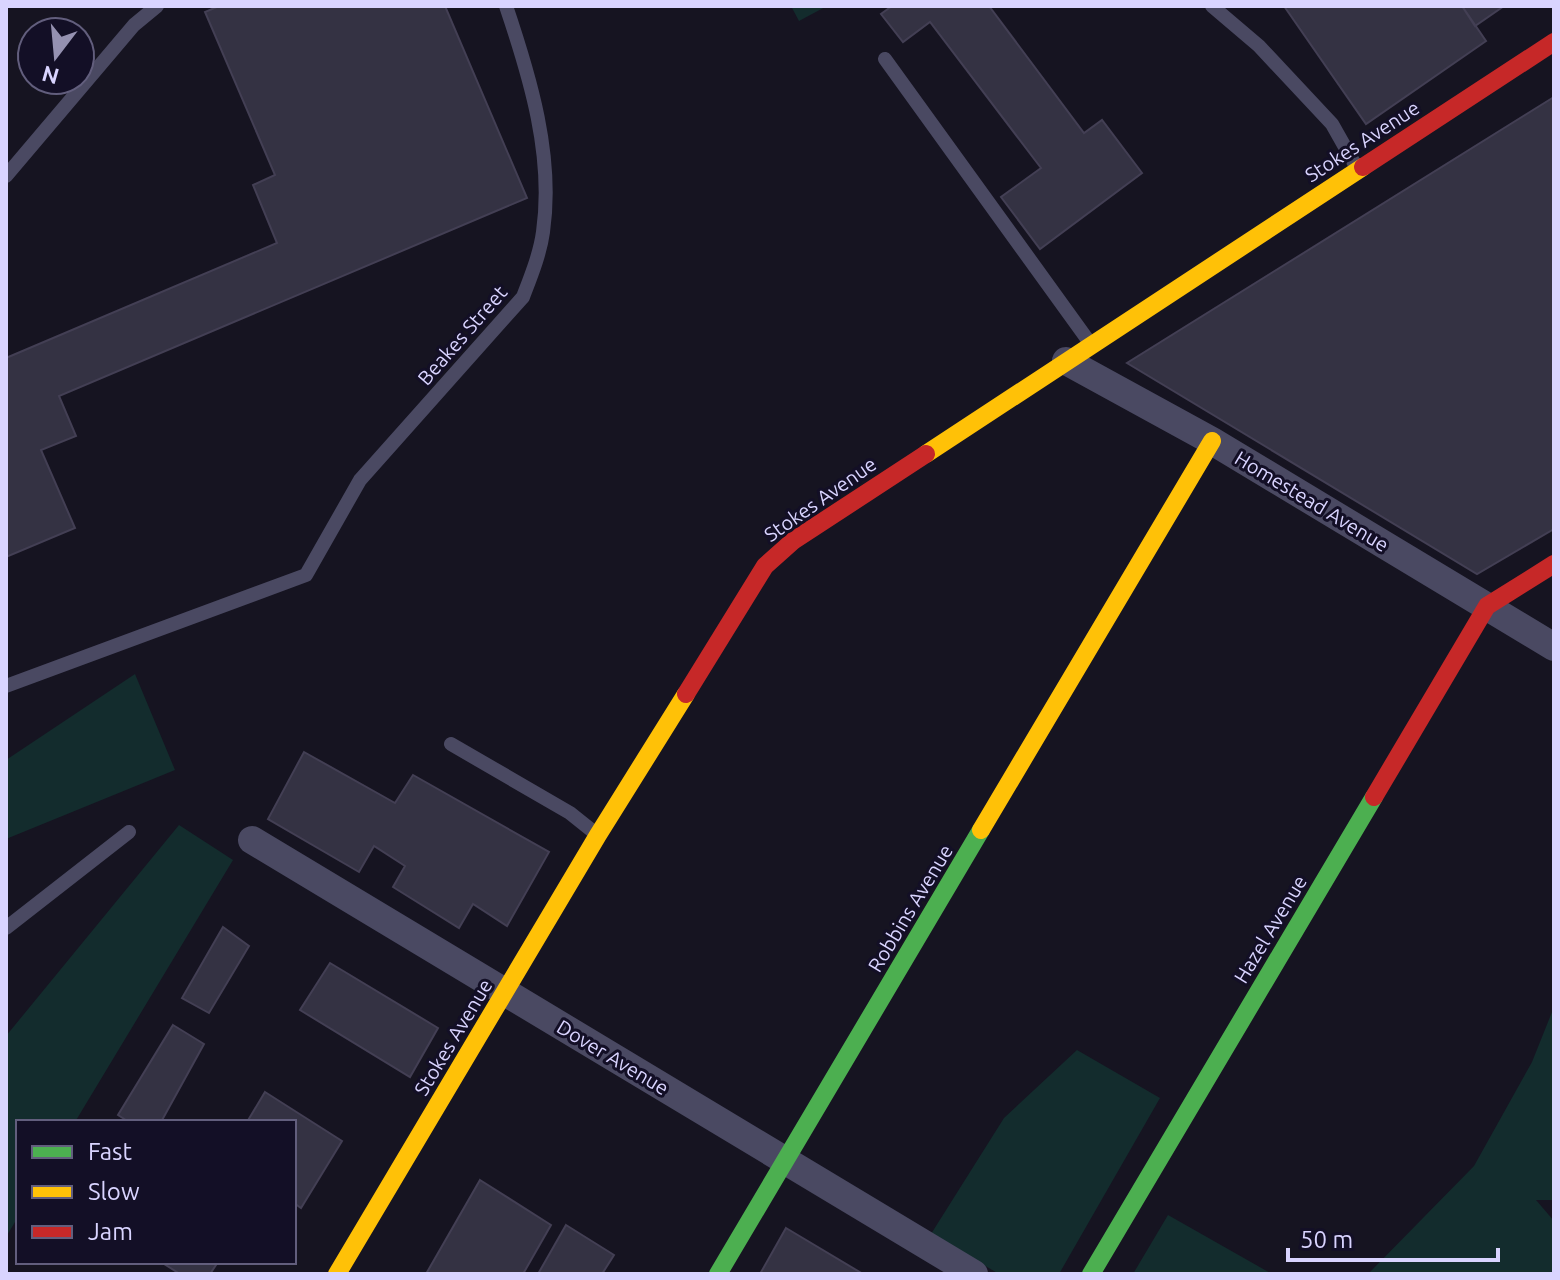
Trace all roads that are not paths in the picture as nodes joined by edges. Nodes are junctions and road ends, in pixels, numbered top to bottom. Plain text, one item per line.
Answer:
1 (157, 6) edge
2 (506, 6) edge
3 (1212, 6) edge
4 (1554, 42) edge
5 (885, 59) dead end
6 (1358, 170) junction
7 (6, 176) edge
8 (1091, 344) junction
9 (1066, 361) junction
10 (1212, 441) junction
11 (1554, 564) edge
12 (1487, 606) junction
13 (1554, 647) edge
14 (6, 686) edge
15 (451, 744) dead end
16 (129, 832) dead end
17 (598, 835) junction
18 (252, 840) dead end
19 (6, 928) edge
20 (505, 992) junction
21 (785, 1161) junction
22 (337, 1274) edge
23 (718, 1274) edge
24 (974, 1274) edge
25 (1091, 1274) edge

1 - 7 lane
2 - 14 lane, Beakes Street
3 - 6 lane
4 - 6 street, Stokes Avenue
5 - 8 lane
6 - 8 street, Stokes Avenue
8 - 9 street, Stokes Avenue
9 - 10 street, Homestead Avenue
9 - 17 street, Stokes Avenue
10 - 12 street, Homestead Avenue
10 - 21 street, Robbins Avenue
11 - 12 street
12 - 13 street, Homestead Avenue
12 - 25 street, Hazel Avenue
15 - 17 lane
16 - 19 lane
17 - 20 street, Stokes Avenue
18 - 20 street, Dover Avenue
20 - 21 street, Dover Avenue
20 - 22 street, Stokes Avenue
21 - 23 street, Robbins Avenue
21 - 24 street, Dover Avenue

